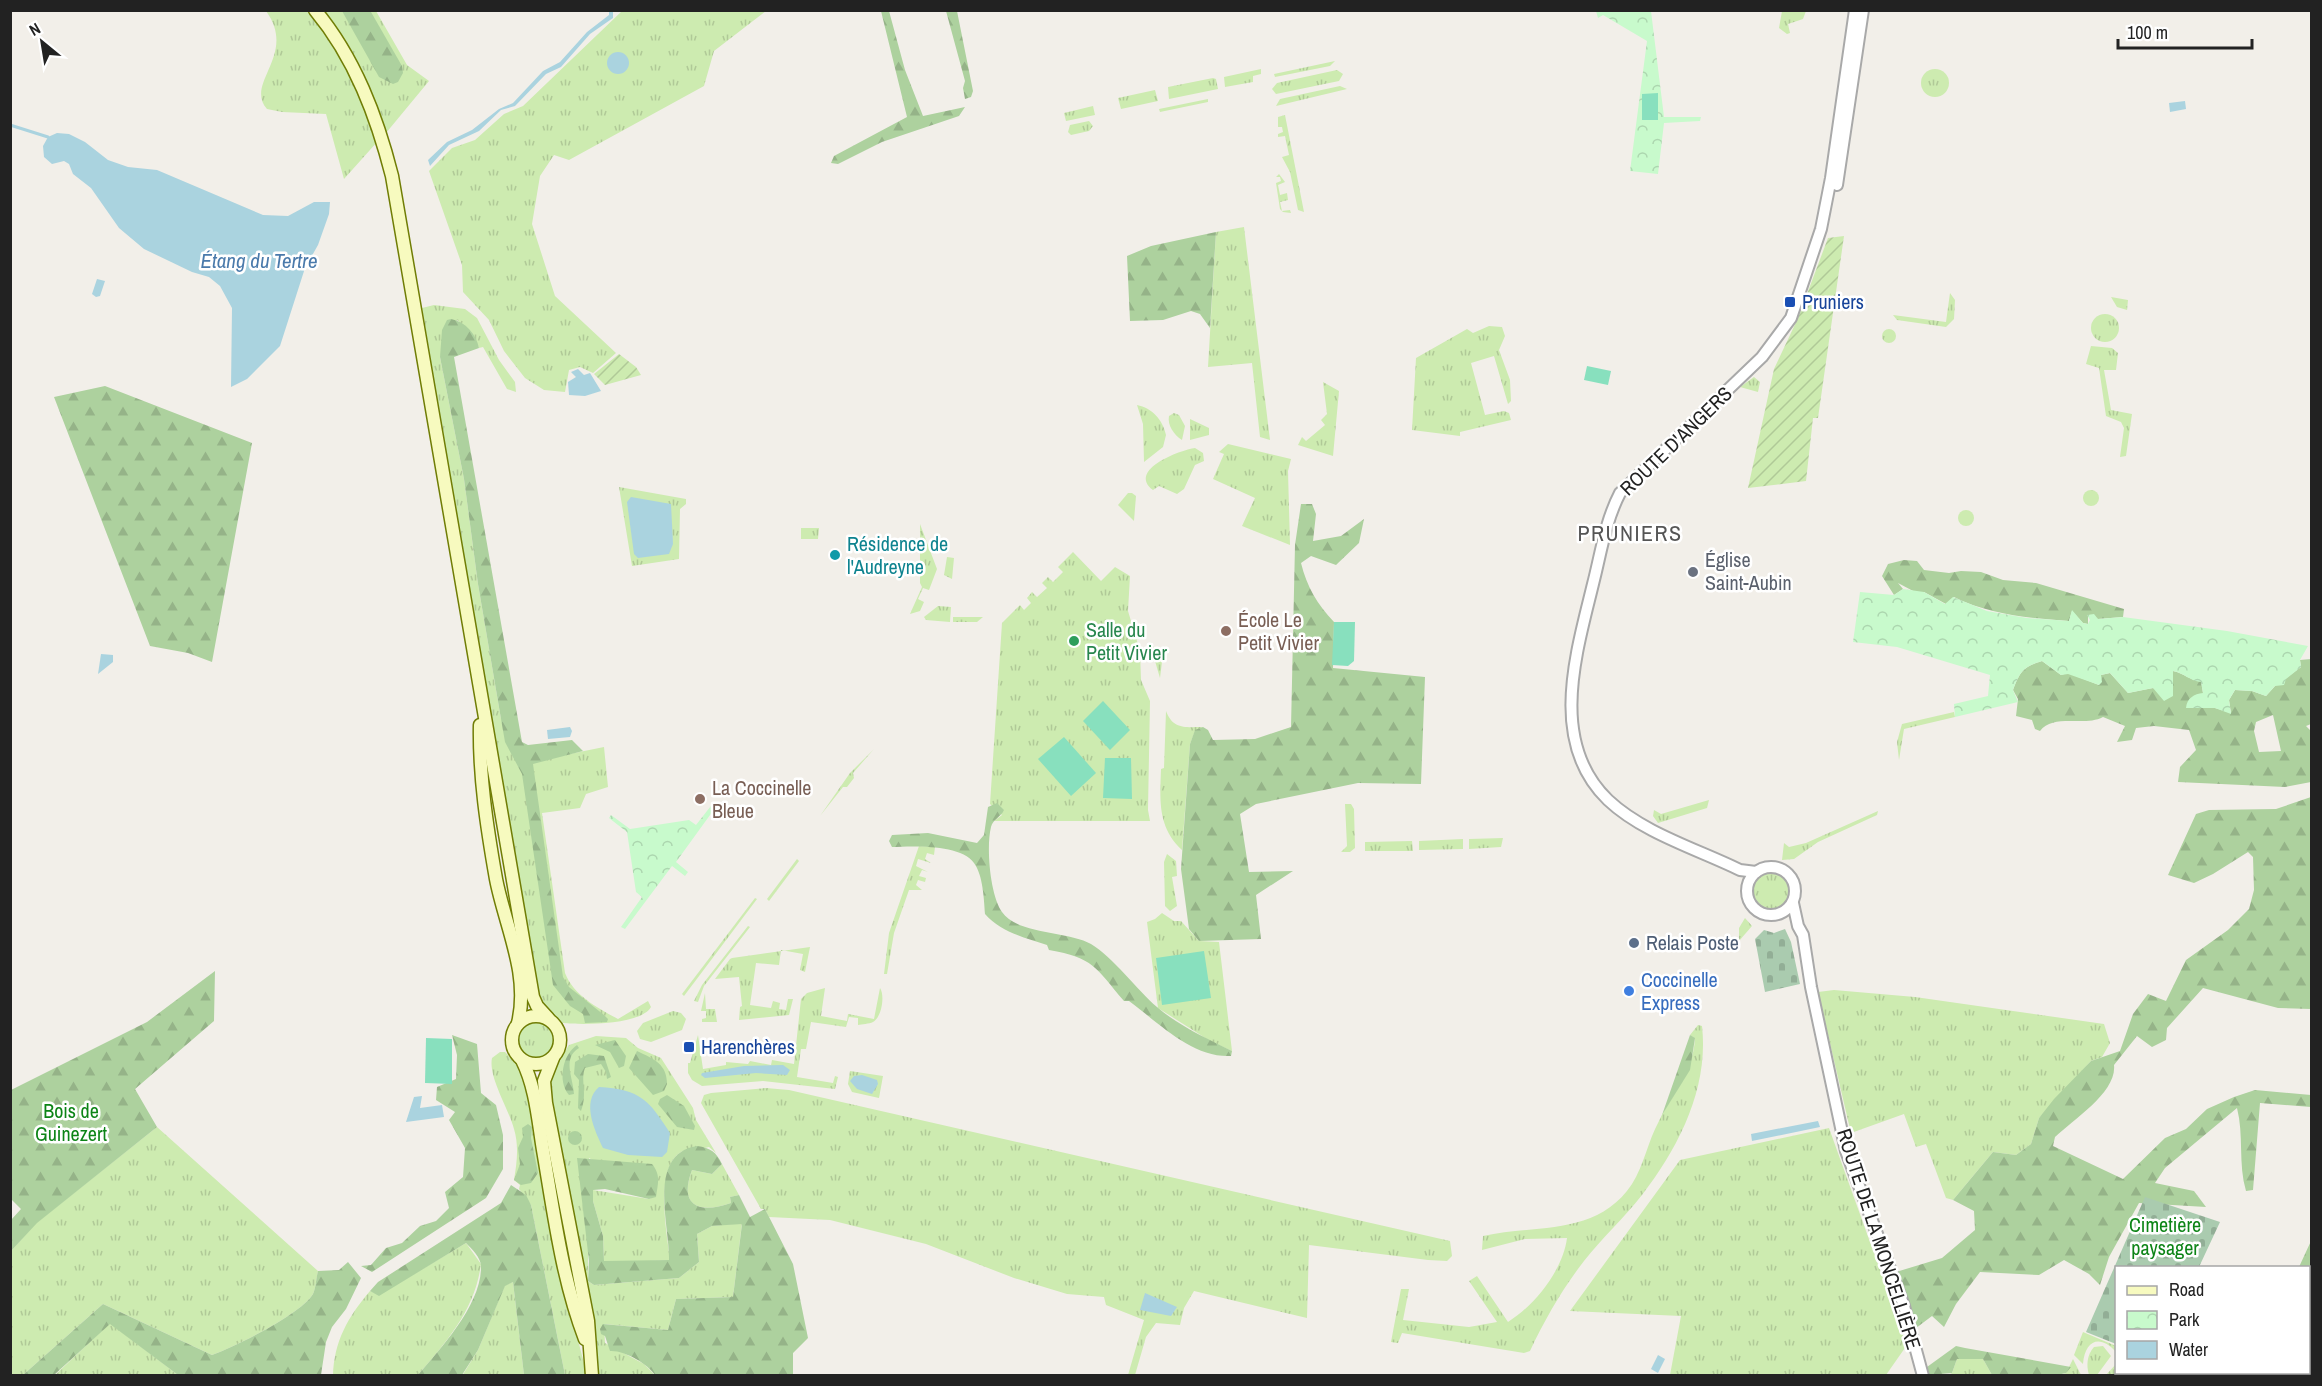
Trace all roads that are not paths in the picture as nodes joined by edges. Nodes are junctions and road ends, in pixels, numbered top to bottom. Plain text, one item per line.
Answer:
1 (315, 10) edge
2 (1855, 10) edge
3 (1863, 10) edge
4 (1821, 230) junction
5 (481, 696) junction
6 (1740, 870) junction
7 (1756, 872) junction
8 (1748, 885) junction
9 (1793, 903) junction
10 (1778, 915) junction
11 (1798, 926) junction
12 (548, 1018) junction
13 (518, 1023) junction
14 (553, 1058) junction
15 (522, 1060) junction
16 (588, 1349) junction
17 (592, 1376) edge
18 (1923, 1376) edge

1 - 5 main road
2 - 4 street, ROUTE D'ANGERS
3 - 4 street, ROUTE D'ANGERS
4 - 6 street, ROUTE D'ANGERS
5 - 12 main road
5 - 13 main road
6 - 7 street, ROUTE D'ANGERS
6 - 8 street
7 - 8 street
7 - 9 street
8 - 10 street
9 - 10 street
9 - 11 street, ROUTE DE LA MONCELLIÈRE
10 - 11 street
11 - 18 street, ROUTE DE LA MONCELLIÈRE
12 - 13 main road
12 - 14 main road
13 - 15 main road
14 - 15 main road
14 - 16 main road
15 - 16 main road
16 - 17 main road

